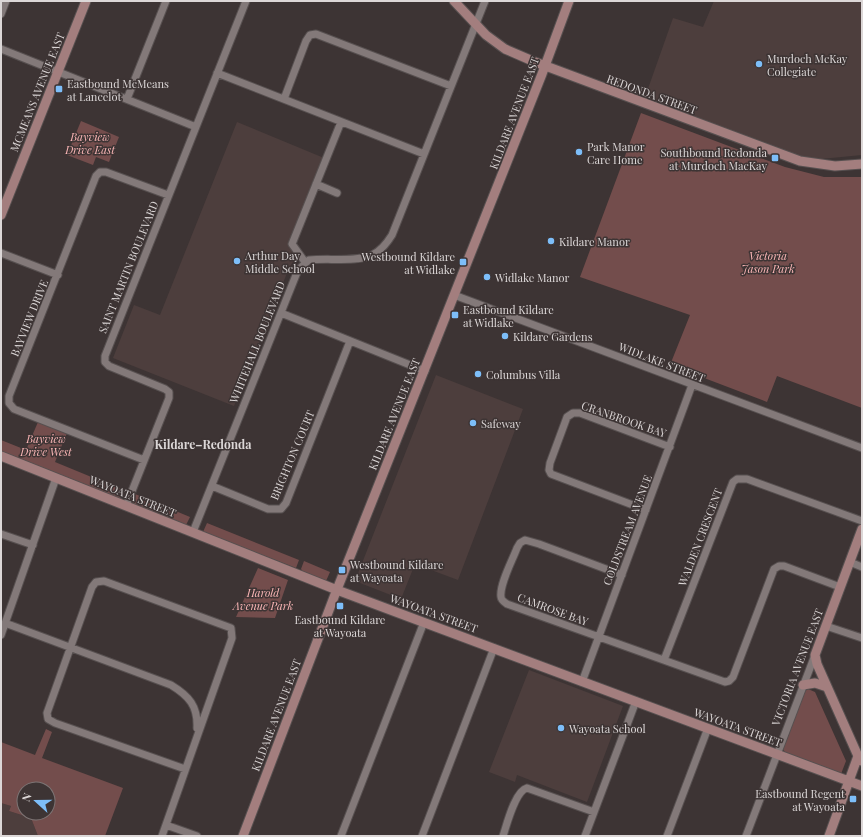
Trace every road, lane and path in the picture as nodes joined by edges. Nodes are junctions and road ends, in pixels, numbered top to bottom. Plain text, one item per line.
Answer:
1 (6, 1) edge
2 (86, 1) edge
3 (166, 1) edge
4 (246, 1) edge
5 (454, 1) edge
6 (485, 1) edge
7 (569, 1) edge
8 (1, 14) edge
9 (476, 24) junction
10 (1, 49) edge
11 (545, 66) junction
12 (58, 72) junction
13 (217, 73) junction
14 (451, 86) junction
15 (127, 99) junction
16 (284, 99) junction
17 (341, 122) junction
18 (196, 127) junction
19 (424, 154) junction
20 (862, 164) edge
21 (316, 184) junction
22 (337, 193) dead end
23 (168, 195) junction
24 (1, 215) edge
25 (1, 253) edge
26 (305, 262) junction
27 (58, 275) junction
28 (454, 295) junction
29 (281, 313) junction
30 (350, 341) junction
31 (425, 371) junction
32 (692, 385) junction
33 (670, 447) junction
34 (862, 448) edge
35 (1, 456) edge
36 (144, 460) junction
37 (56, 478) junction
38 (212, 486) junction
39 (126, 506) junction
40 (646, 510) junction
41 (862, 521) edge
42 (862, 529) edge
43 (193, 532) junction
44 (1, 534) edge
45 (33, 545) junction
46 (850, 562) junction
47 (862, 567) edge
48 (622, 575) junction
49 (840, 587) junction
50 (337, 590) junction
51 (424, 622) junction
52 (5, 623) junction
53 (826, 626) junction
54 (1, 635) edge
55 (599, 637) junction
56 (862, 638) edge
57 (70, 647) junction
58 (494, 648) junction
59 (815, 655) junction
60 (664, 660) junction
61 (582, 682) junction
62 (803, 685) junction
63 (827, 687) junction
64 (636, 701) junction
65 (708, 728) junction
66 (197, 736) junction
67 (777, 753) junction
68 (860, 758) edge
69 (185, 769) junction
70 (850, 781) junction
71 (862, 786) edge
72 (594, 812) junction
73 (166, 825) junction
74 (162, 836) edge
75 (196, 836) edge
76 (243, 836) edge
77 (341, 836) edge
78 (422, 836) edge
79 (503, 836) edge
80 (585, 836) edge
81 (667, 836) edge
82 (746, 836) edge
83 (829, 836) edge

1 - 8 street
2 - 12 street, MCMEANS AVENUE EAST
3 - 15 street
4 - 13 street, SAINT MARTIN BOULEVARD
5 - 9 street, REDONDA STREET
6 - 9 street
7 - 11 street, KILDARE AVENUE EAST
9 - 11 street, REDONDA STREET
9 - 14 street
10 - 12 street
11 - 20 street, REDONDA STREET
11 - 28 street, KILDARE AVENUE EAST
12 - 15 street
12 - 24 street, MCMEANS AVENUE EAST
13 - 16 street
13 - 18 street, SAINT MARTIN BOULEVARD
14 - 16 street
14 - 19 street
15 - 18 street
16 - 17 street
17 - 19 street
17 - 21 street
18 - 23 street, SAINT MARTIN BOULEVARD
19 - 26 street
21 - 22 street
21 - 26 street
23 - 27 street, BAYVIEW DRIVE
23 - 36 street, SAINT MARTIN BOULEVARD
25 - 27 street
26 - 29 street, WHITEHALL BOULEVARD
27 - 36 street, BAYVIEW DRIVE
28 - 31 street, KILDARE AVENUE EAST
28 - 32 street, WIDLAKE STREET
29 - 30 street
29 - 38 street, WHITEHALL BOULEVARD
30 - 31 street
30 - 38 street, BRIGHTON COURT
31 - 50 street, KILDARE AVENUE EAST
32 - 33 street, COLDSTREAM AVENUE
32 - 34 street, WIDLAKE STREET
33 - 40 street, COLDSTREAM AVENUE
33 - 40 street, CRANBROOK BAY
35 - 37 street, WAYOATA STREET
36 - 39 street, SAINT MARTIN BOULEVARD
37 - 39 street, WAYOATA STREET
37 - 45 street
38 - 43 street, WHITEHALL BOULEVARD
39 - 43 street, WAYOATA STREET
40 - 48 street, COLDSTREAM AVENUE
41 - 60 street, WALDEN CRESCENT
42 - 46 street, VICTORIA AVENUE EAST
43 - 50 street, WAYOATA STREET
44 - 45 street
45 - 52 street
46 - 47 street
46 - 49 street, VICTORIA AVENUE EAST
48 - 55 street, COLDSTREAM AVENUE
48 - 55 street, CAMROSE BAY
49 - 53 street, VICTORIA AVENUE EAST
49 - 60 street
50 - 51 street, WAYOATA STREET
50 - 76 street, KILDARE AVENUE EAST
51 - 58 street, WAYOATA STREET
51 - 77 street
52 - 54 street
52 - 57 street
53 - 56 street
53 - 59 street, VICTORIA AVENUE EAST
55 - 60 street
55 - 61 street, COLDSTREAM AVENUE
57 - 66 street
57 - 66 street
57 - 69 street
58 - 61 street, WAYOATA STREET
58 - 78 street
59 - 62 street, VICTORIA AVENUE EAST
59 - 63 street
61 - 64 street, WAYOATA STREET
62 - 63 street
62 - 67 street, VICTORIA AVENUE EAST
63 - 68 street
64 - 65 street, WAYOATA STREET
64 - 72 street
65 - 67 street, WAYOATA STREET
65 - 81 street
66 - 69 street
67 - 70 street, WAYOATA STREET
67 - 82 street, VICTORIA AVENUE EAST
68 - 70 street
69 - 73 street
70 - 71 street, WAYOATA STREET
70 - 83 street
72 - 79 street
72 - 80 street
73 - 74 street
73 - 75 street

